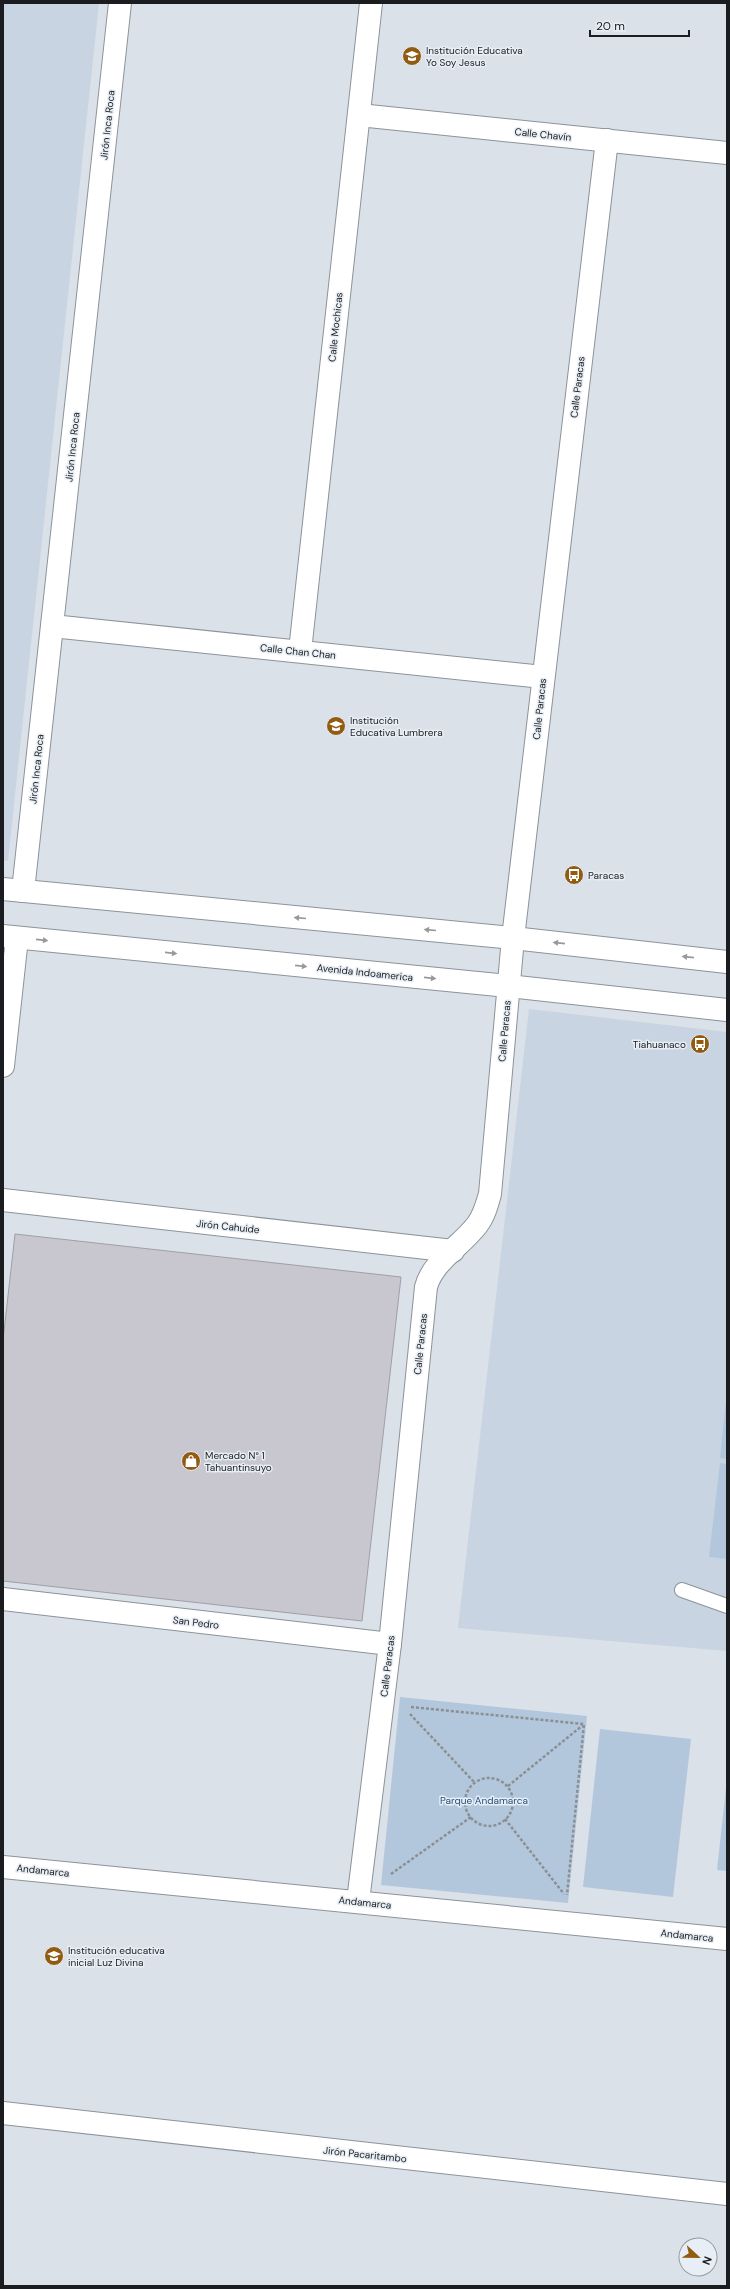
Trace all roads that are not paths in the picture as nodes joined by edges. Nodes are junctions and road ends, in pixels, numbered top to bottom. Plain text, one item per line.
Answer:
1 (120, 3) edge
2 (371, 3) edge
3 (359, 115) junction
4 (607, 140) junction
5 (727, 153) edge
6 (52, 626) junction
7 (300, 652) junction
8 (543, 677) junction
9 (13, 890) edge
10 (10, 937) edge
11 (513, 938) junction
12 (727, 962) edge
13 (508, 986) junction
14 (727, 1010) edge
15 (3, 1066) edge
16 (3, 1200) edge
17 (453, 1251) junction
18 (682, 1590) dead end
19 (3, 1599) edge
20 (727, 1606) edge
21 (390, 1644) junction
22 (3, 1866) edge
23 (358, 1901) junction
24 (727, 1939) edge
25 (3, 2113) edge
26 (727, 2194) edge

1 - 6 street, Jirón Inca Roca
2 - 3 street, Calle Mochicas
3 - 4 street, Calle Chavín
3 - 7 street, Calle Mochicas
4 - 5 street, Calle Chavín
4 - 8 street, Calle Paracas
6 - 7 street, Calle Chan Chan
6 - 9 street, Jirón Inca Roca
7 - 8 street, Calle Chan Chan
8 - 11 street, Calle Paracas
11 -> 9 street
10 -> 13 street, Avenida Indoamerica
10 - 15 street
12 -> 11 street
11 - 13 street, Calle Paracas
13 - 14 street, Avenida Indoamerica
13 - 17 street, Calle Paracas
16 - 17 street, Jirón Cahuide
17 - 21 street, Calle Paracas
18 - 20 lane
19 - 21 street, San Pedro
21 - 23 street, Calle Paracas
22 - 23 street, Andamarca
23 - 24 street, Andamarca
25 - 26 street, Jirón Pacaritambo

